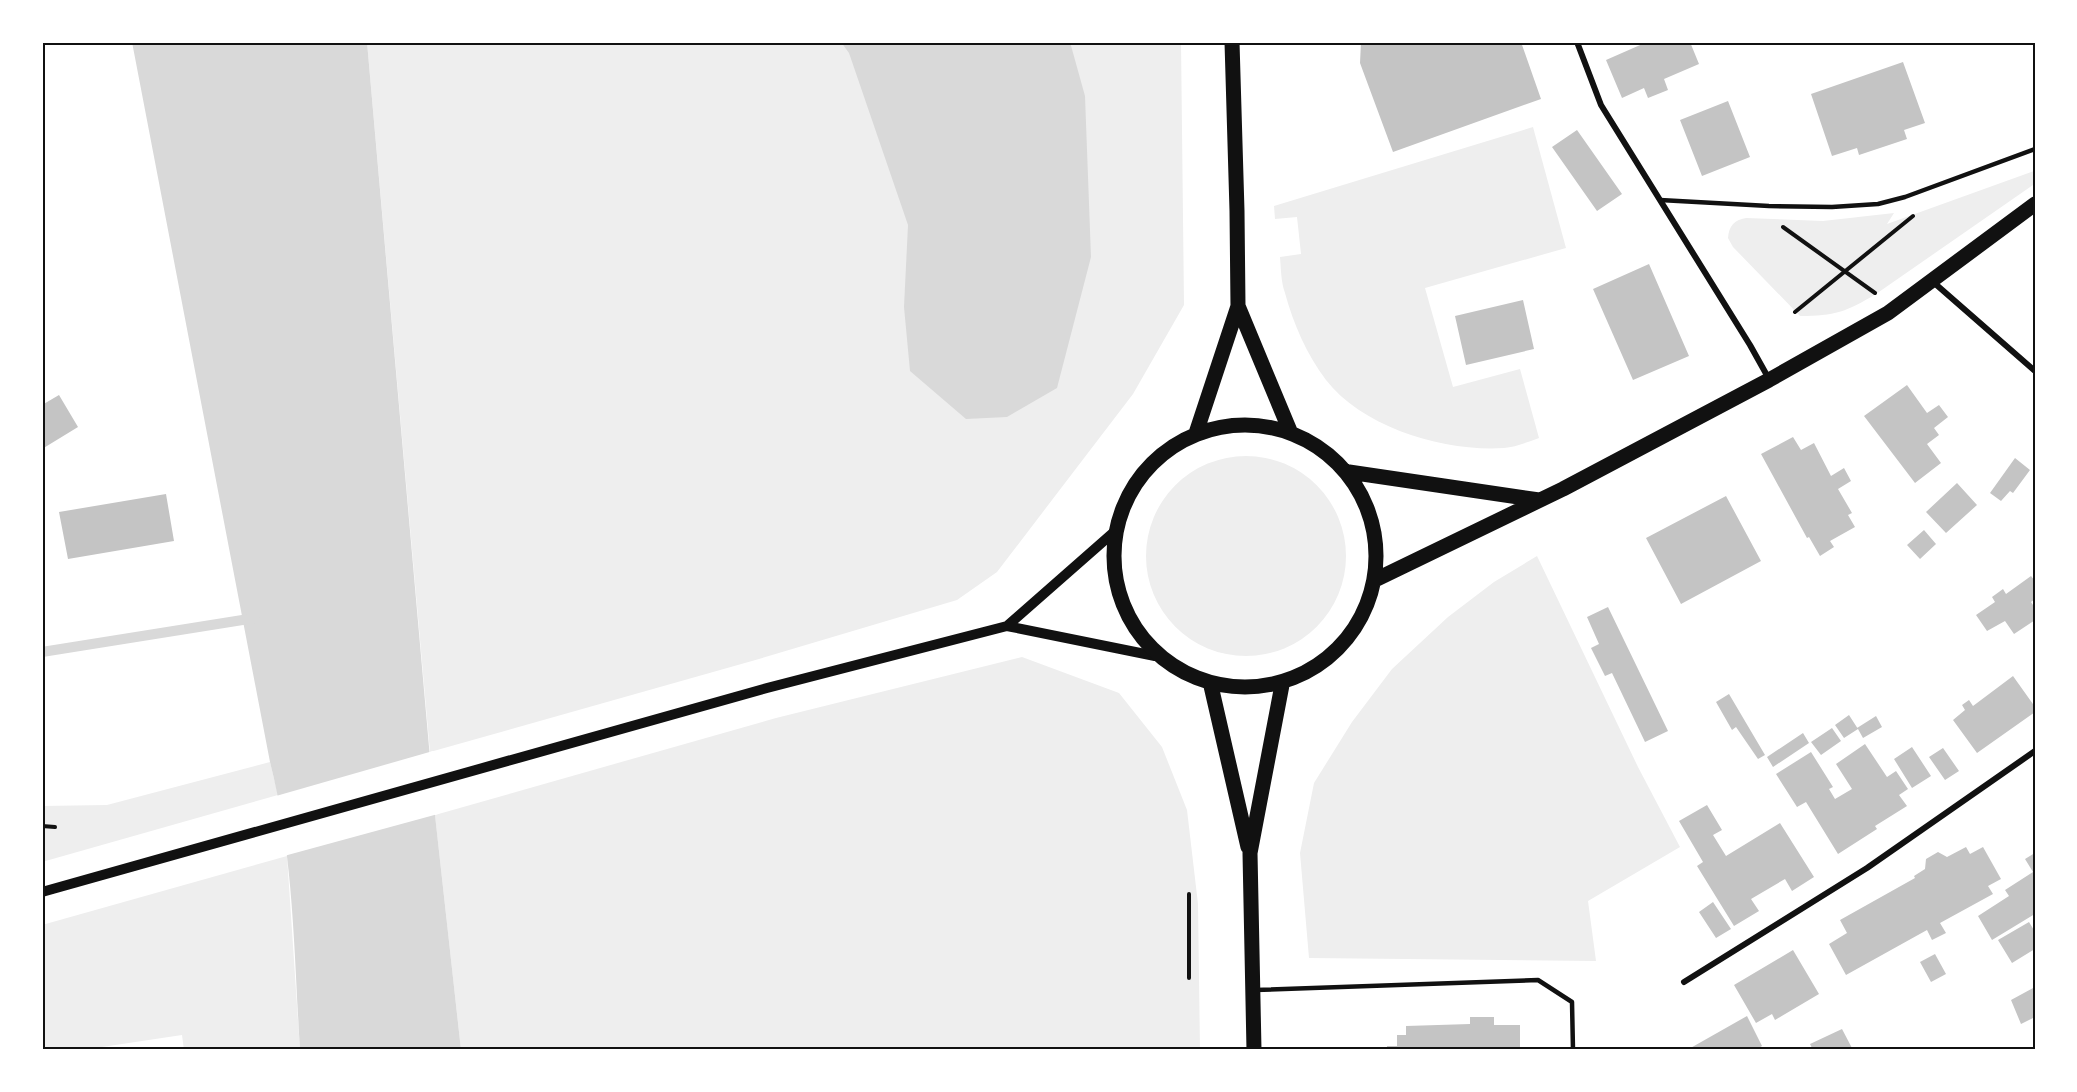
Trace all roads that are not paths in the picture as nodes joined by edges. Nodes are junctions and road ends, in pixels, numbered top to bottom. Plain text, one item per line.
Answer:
1 (1232, 42) edge
2 (1577, 42) edge
3 (2035, 149) edge
4 (1660, 200) junction
5 (2035, 204) edge
6 (1932, 280) junction
7 (1238, 306) junction
8 (2035, 370) edge
9 (1769, 380) junction
10 (1290, 430) junction
11 (1196, 433) junction
12 (1349, 472) junction
13 (1539, 500) junction
14 (1114, 532) junction
15 (1377, 579) junction
16 (1007, 626) junction
17 (1155, 656) junction
18 (1282, 685) junction
19 (1211, 686) junction
20 (2035, 751) edge
21 (1250, 853) junction
22 (42, 892) edge
23 (1684, 982) dead end
24 (1253, 990) junction
25 (1254, 1050) edge
26 (1573, 1050) edge

1 - 7 main road
2 - 4 street
3 - 4 lane
4 - 9 street
5 - 6 main road
6 - 8 street
6 - 9 main road
7 - 10 main road
7 - 11 main road
9 - 13 main road
10 - 11 main road
10 - 12 main road
11 - 14 main road
12 - 13 main road
12 - 15 main road
13 - 15 main road
14 - 16 street
14 - 17 main road
15 - 18 main road
16 - 17 street
16 - 22 street
17 - 19 main road
18 - 19 main road
18 - 21 main road
19 - 21 main road
20 - 23 street
21 - 24 main road
24 - 25 main road
24 - 26 lane

